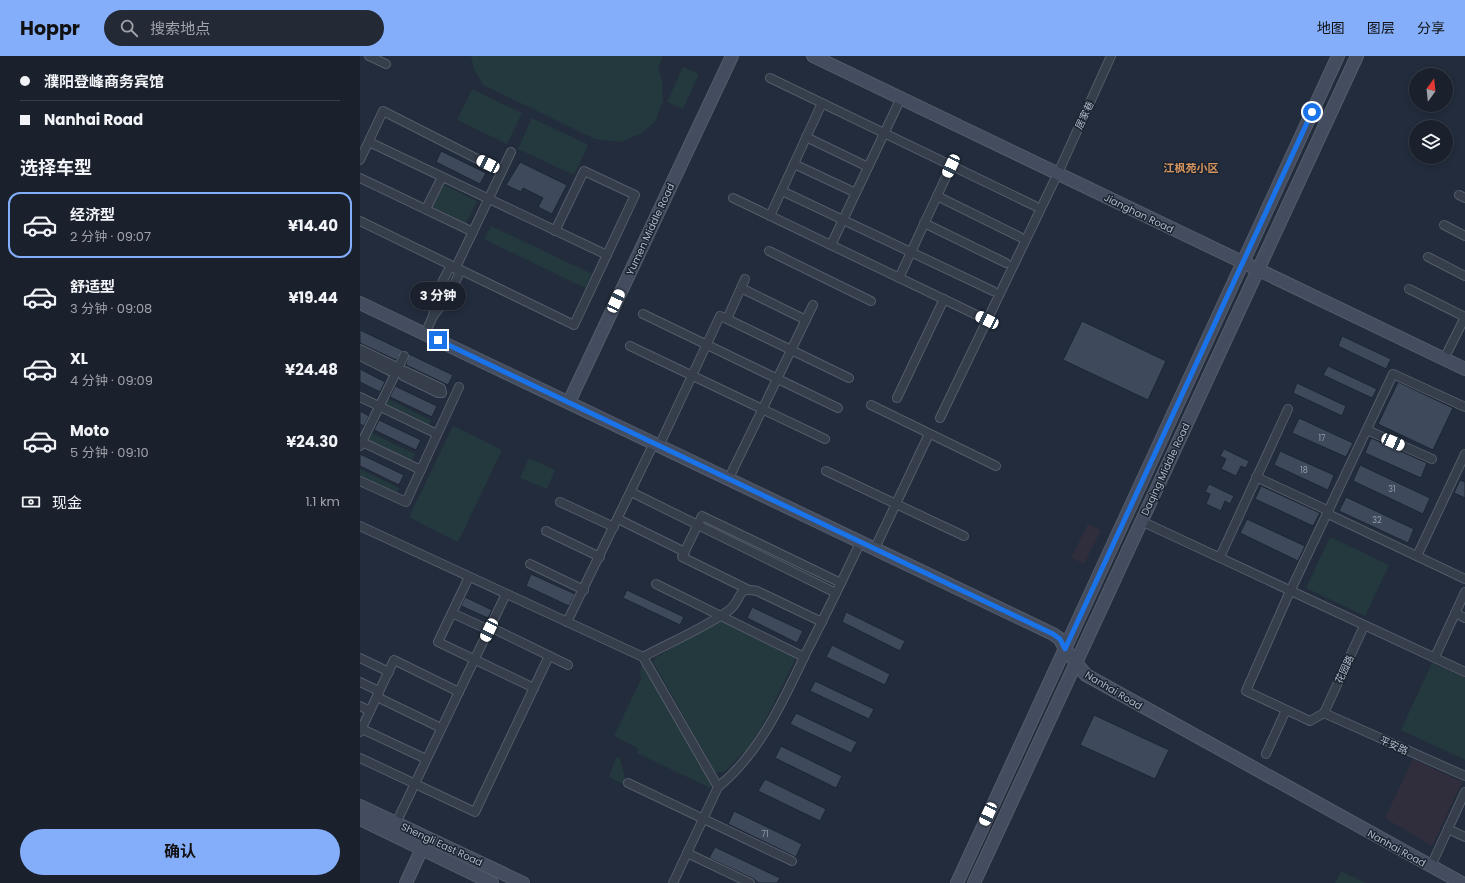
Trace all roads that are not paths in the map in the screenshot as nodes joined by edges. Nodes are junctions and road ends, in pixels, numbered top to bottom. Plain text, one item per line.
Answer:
1 (369, 56) edge
2 (732, 56) edge
3 (813, 56) edge
4 (1111, 56) edge
5 (1338, 56) edge
6 (1357, 56) edge
7 (386, 64) dead end
8 (770, 78) dead end
9 (901, 98) junction
10 (822, 103) junction
11 (884, 133) junction
12 (806, 137) junction
13 (368, 142) junction
14 (511, 152) dead end
15 (360, 160) edge
16 (794, 164) junction
17 (951, 166) junction
18 (868, 167) junction
19 (501, 171) junction
20 (1058, 173) junction
21 (442, 176) junction
22 (360, 178) edge
23 (782, 191) junction
24 (856, 193) junction
25 (937, 196) junction
26 (488, 198) junction
27 (733, 198) dead end
28 (1035, 206) dead end
29 (426, 209) junction
30 (770, 216) junction
31 (843, 220) junction
32 (360, 221) edge
33 (924, 223) junction
34 (1444, 225) dead end
35 (555, 231) junction
36 (473, 232) junction
37 (1465, 236) edge
38 (1020, 237) dead end
39 (831, 245) junction
40 (769, 251) dead end
41 (910, 252) junction
42 (606, 255) junction
43 (1428, 257) dead end
44 (1242, 262) junction
45 (1006, 263) dead end
46 (456, 267) junction
47 (1258, 269) junction
48 (1465, 276) edge
49 (899, 278) junction
50 (746, 279) dead end
51 (741, 288) junction
52 (1409, 289) dead end
53 (993, 291) dead end
54 (944, 300) junction
55 (871, 301) dead end
56 (360, 303) edge
57 (813, 305) dead end
58 (643, 314) dead end
59 (433, 316) junction
60 (1465, 317) edge
61 (727, 319) junction
62 (806, 320) junction
63 (987, 320) junction
64 (425, 334) junction
65 (707, 345) junction
66 (630, 346) dead end
67 (360, 349) edge
68 (792, 350) junction
69 (360, 356) edge
70 (404, 356) dead end
71 (1444, 359) junction
72 (1465, 369) edge
73 (397, 371) junction
74 (692, 376) junction
75 (849, 378) dead end
76 (778, 379) junction
77 (459, 387) dead end
78 (360, 398) edge
79 (454, 398) junction
80 (897, 398) dead end
81 (568, 402) junction
82 (871, 406) dead end
83 (379, 407) junction
84 (1465, 407) edge
85 (838, 408) dead end
86 (1288, 409) dead end
87 (762, 410) junction
88 (940, 418) dead end
89 (1367, 430) junction
90 (437, 434) junction
91 (929, 434) junction
92 (825, 439) dead end
93 (361, 443) edge
94 (656, 444) junction
95 (1465, 454) edge
96 (1432, 459) dead end
97 (996, 466) dead end
98 (421, 470) junction
99 (826, 471) dead end
100 (1256, 477) junction
101 (728, 480) junction
102 (360, 481) edge
103 (630, 492) junction
104 (560, 502) dead end
105 (896, 504) junction
106 (1329, 513) junction
107 (618, 519) junction
108 (1142, 521) junction
109 (697, 525) junction
110 (360, 526) edge
111 (614, 527) junction
112 (546, 531) dead end
113 (964, 536) dead end
114 (861, 541) junction
115 (875, 548) junction
116 (685, 552) junction
117 (1417, 556) junction
118 (600, 557) junction
119 (1220, 557) junction
120 (530, 564) dead end
121 (469, 577) junction
122 (1465, 579) edge
123 (841, 583) junction
124 (656, 584) dead end
125 (747, 589) junction
126 (584, 590) junction
127 (1292, 591) junction
128 (1465, 592) edge
129 (836, 593) junction
130 (506, 594) junction
131 (452, 613) junction
132 (1455, 613) junction
133 (721, 615) junction
134 (1465, 618) edge
135 (568, 622) junction
136 (822, 622) junction
137 (1364, 626) junction
138 (489, 629) junction
139 (1065, 649) junction
140 (549, 656) junction
141 (804, 656) junction
142 (643, 657) junction
143 (360, 658) edge
144 (1435, 658) junction
145 (474, 660) junction
146 (1076, 662) junction
147 (568, 665) dead end
148 (389, 672) junction
149 (1465, 672) edge
150 (360, 682) edge
151 (534, 688) junction
152 (459, 692) junction
153 (378, 694) junction
154 (360, 706) edge
155 (1286, 710) junction
156 (370, 711) junction
157 (1324, 713) junction
158 (441, 728) junction
159 (360, 730) edge
160 (1266, 754) dead end
161 (360, 758) edge
162 (426, 759) junction
163 (1465, 776) edge
164 (628, 783) dead end
165 (414, 784) junction
166 (718, 787) junction
167 (1465, 792) edge
168 (360, 806) edge
169 (1462, 808) edge
170 (704, 818) junction
171 (360, 819) edge
172 (396, 823) junction
173 (1448, 830) junction
174 (1465, 837) edge
175 (427, 838) junction
176 (422, 849) junction
177 (687, 853) junction
178 (792, 861) dead end
179 (1431, 866) junction
180 (406, 883) edge
181 (492, 883) edge
182 (523, 883) edge
183 (673, 883) edge
184 (750, 883) edge
185 (957, 883) edge
186 (974, 883) edge
187 (1462, 883) edge

1 - 7 street
2 - 81 street, Yumen Middle Road
3 - 9 street, Jianghan Road
4 - 20 street, 居家巷
5 - 44 street, Daqing Middle Road
6 - 47 street, Daqing Middle Road
8 - 10 street
9 - 11 street
9 - 20 street, Jianghan Road
10 - 11 street
10 - 12 street
11 - 17 street
11 - 18 street
12 - 16 street
12 - 18 street
13 - 15 street
13 - 19 street
13 - 21 street
14 - 19 street
16 - 23 street
16 - 24 street
17 - 25 street
17 - 28 street
18 - 24 street
19 - 26 street
20 - 44 street, Jianghan Road
20 - 63 street, 居家巷
21 - 26 street
21 - 29 street
22 - 29 street
23 - 30 street
23 - 31 street
24 - 31 street
25 - 33 street
25 - 38 street
26 - 35 street
26 - 36 street
27 - 30 street
29 - 36 street
30 - 39 street
31 - 39 street
31 - 41 street
32 - 46 street
33 - 41 street
33 - 45 street
34 - 37 street
35 - 42 street
35 - 42 street
36 - 46 street
39 - 49 street
40 - 55 street
41 - 49 street
41 - 53 street
42 - 46 street
43 - 48 street
44 - 47 street, Jianghan Road
44 - 139 street, Daqing Middle Road
46 - 59 street
46 - 59 street
47 - 71 street, Jianghan Road
47 - 108 street, Daqing Middle Road
49 - 54 street
50 - 51 street
51 - 61 street
51 - 62 street
52 - 60 street
54 - 63 street
54 - 80 street
56 - 64 street, Nanhai Road
57 - 62 street
58 - 65 street
59 - 64 street
60 - 71 street
61 - 65 street
61 - 68 street
62 - 68 street
63 - 88 street, 居家巷
64 - 81 street, Nanhai Road
65 - 74 street
65 - 76 street
66 - 74 street
67 - 73 street
68 - 75 street
68 - 76 street
69 - 73 street
70 - 73 street
71 - 72 street, Jianghan Road
73 - 79 street
73 - 83 street
74 - 87 street
74 - 94 street
76 - 85 street
76 - 87 street
77 - 79 street
78 - 83 street
79 - 90 street
81 - 94 street, Nanhai Road
82 - 91 street
83 - 90 street
83 - 93 street
84 - 89 street
86 - 100 street
87 - 92 street
87 - 101 street
89 - 96 street
89 - 106 street
90 - 98 street
91 - 97 street
91 - 105 street
93 - 98 street
94 - 101 street, Nanhai Road
94 - 103 street
95 - 117 street
98 - 102 street
99 - 105 street
100 - 106 street
100 - 119 street
101 - 114 street, Nanhai Road
103 - 107 street
103 - 109 street
104 - 111 street
105 - 113 street
105 - 115 street
106 - 117 street
106 - 127 street
107 - 111 street
107 - 116 street
108 - 119 street
108 - 146 street, Daqing Middle Road
109 - 116 street
109 - 123 street
109 - 129 street
110 - 121 street
111 - 118 street
112 - 118 street
114 - 115 street, Nanhai Road
114 - 123 street
115 - 139 street, Nanhai Road
116 - 125 street
117 - 122 street
118 - 126 street
119 - 127 street
120 - 126 street
121 - 130 street
121 - 131 street
123 - 129 street
124 - 133 street
125 - 133 street
125 - 136 street
126 - 135 street
127 - 137 street
127 - 155 street
128 - 132 street
129 - 136 street
130 - 135 street
130 - 138 street
131 - 138 street
131 - 145 street
132 - 134 street
132 - 144 street
133 - 141 street
133 - 142 street
135 - 142 street
136 - 141 street
137 - 144 street
137 - 157 street, 花园路
138 - 140 street
138 - 145 street
139 - 146 street, Nanhai Road
139 - 185 street, Daqing Middle Road
140 - 147 street
140 - 151 street
141 - 166 street
142 - 166 street
143 - 148 street
144 - 149 street
145 - 151 street
145 - 152 street
146 - 179 street, Nanhai Road
146 - 186 street, Daqing Middle Road
148 - 152 street
148 - 153 street
150 - 153 street
151 - 165 street
152 - 158 street
153 - 156 street
153 - 158 street
154 - 156 street
155 - 157 street
155 - 160 street
156 - 159 street
157 - 163 street, 平安路
158 - 162 street
159 - 162 street
161 - 165 street
162 - 165 street
164 - 170 street
165 - 172 street
166 - 170 street
167 - 169 street
168 - 172 street, Shengli East Road
169 - 173 street
170 - 177 street
170 - 178 street
171 - 176 street, Shengli East Road
172 - 175 street, Shengli East Road
173 - 174 street
173 - 179 street
175 - 176 street
175 - 182 street, Shengli East Road
176 - 180 street
176 - 181 street, Shengli East Road
177 - 183 street
177 - 184 street
179 - 187 street, Nanhai Road

